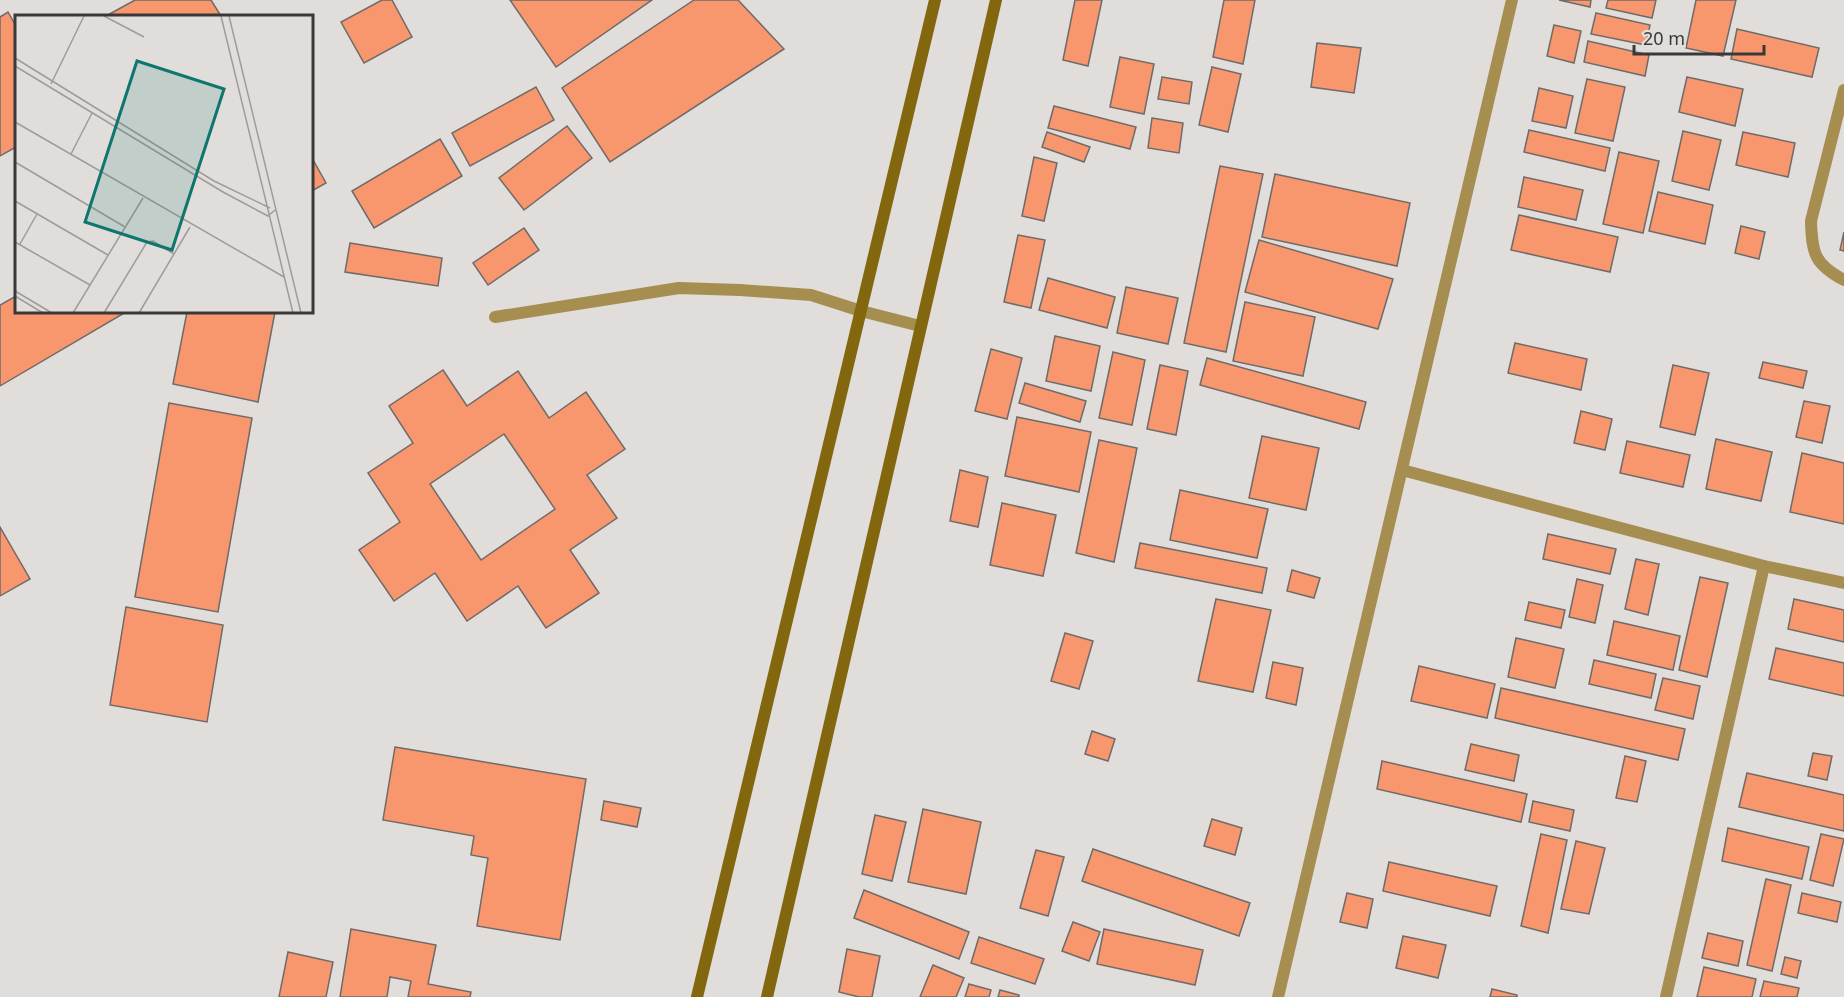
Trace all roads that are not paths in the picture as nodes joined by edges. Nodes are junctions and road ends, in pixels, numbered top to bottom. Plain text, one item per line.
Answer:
1 (935, 0) edge
2 (996, 0) edge
3 (1512, 0) edge
4 (1844, 90) edge
5 (1844, 280) edge
6 (861, 311) junction
7 (495, 316) dead end
8 (920, 326) junction
9 (1402, 470) junction
10 (1764, 566) junction
11 (1844, 583) edge
12 (697, 997) edge
13 (767, 997) edge
14 (1278, 997) edge
15 (1666, 997) edge

1 - 6 main road
2 - 8 main road
3 - 9 street
4 - 5 street
6 - 7 street
6 - 8 street
6 - 12 main road
8 - 13 main road
9 - 10 street
9 - 14 street
10 - 11 street
10 - 15 street

